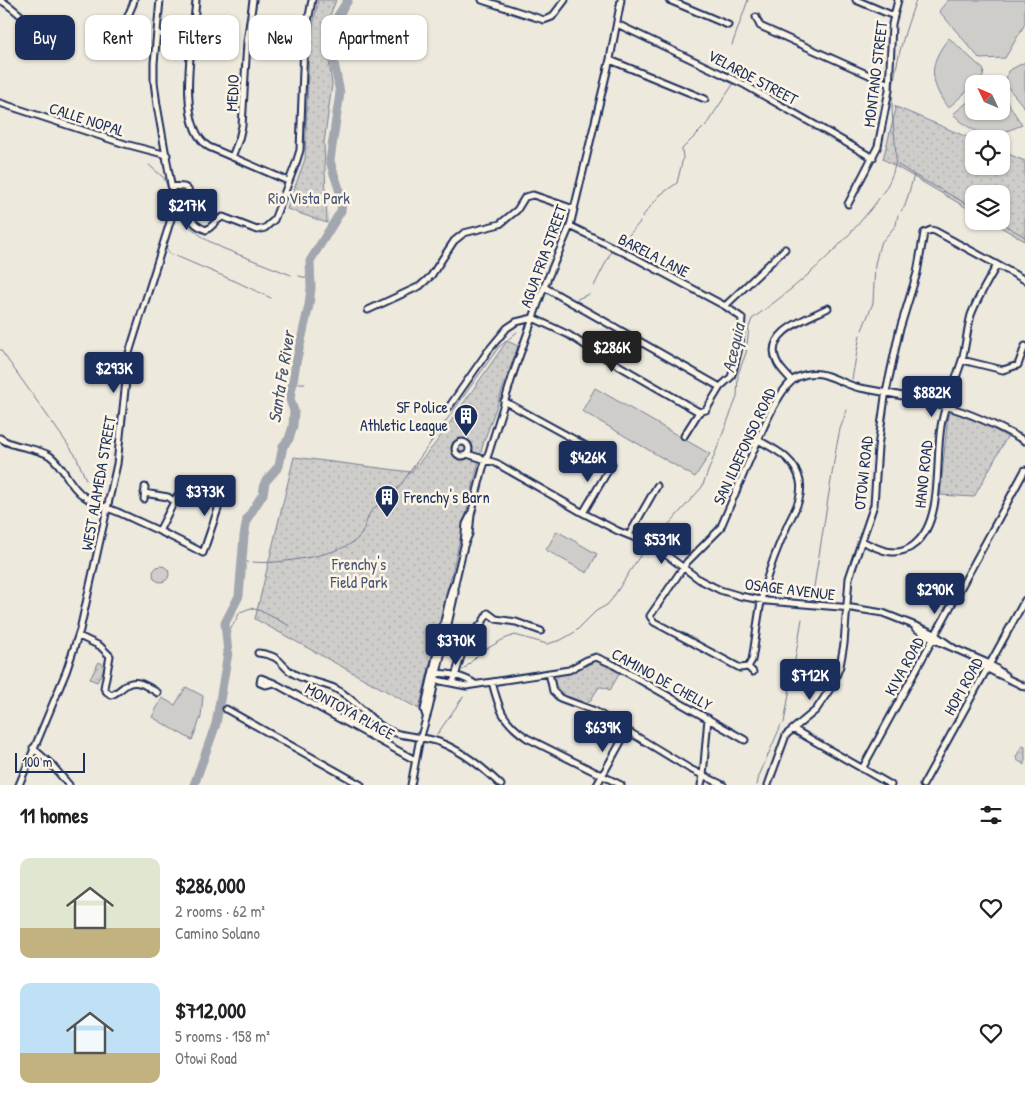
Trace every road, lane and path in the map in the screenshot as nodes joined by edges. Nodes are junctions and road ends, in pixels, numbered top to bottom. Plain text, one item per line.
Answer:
1 (0, 0) edge
2 (134, 0) edge
3 (160, 0) edge
4 (196, 0) edge
5 (253, 0) edge
6 (312, 0) edge
7 (482, 0) edge
8 (565, 0) edge
9 (621, 0) edge
10 (669, 0) edge
11 (856, 0) edge
12 (898, 0) edge
13 (8, 2) edge
14 (21, 15) edge
15 (128, 15) edge
16 (194, 15) edge
17 (894, 16) junction
18 (756, 17) dead end
19 (617, 24) junction
20 (728, 25) dead end
21 (158, 34) junction
22 (161, 34) edge
23 (190, 60) edge
24 (610, 60) junction
25 (889, 84) junction
26 (705, 99) dead end
27 (0, 103) edge
28 (167, 155) junction
29 (232, 157) junction
30 (873, 158) junction
31 (288, 181) junction
32 (172, 186) junction
33 (848, 204) dead end
34 (574, 209) junction
35 (570, 226) junction
36 (785, 250) dead end
37 (997, 265) junction
38 (1025, 280) edge
39 (544, 287) junction
40 (725, 306) junction
41 (828, 308) dead end
42 (368, 310) dead end
43 (533, 318) junction
44 (1025, 346) edge
45 (962, 360) junction
46 (792, 381) junction
47 (720, 387) junction
48 (886, 392) junction
49 (504, 401) junction
50 (946, 406) junction
51 (449, 407) dead end
52 (699, 412) junction
53 (684, 436) dead end
54 (0, 438) edge
55 (758, 440) junction
56 (1025, 441) edge
57 (586, 446) dead end
58 (467, 454) dead end
59 (486, 459) junction
60 (612, 464) dead end
61 (1025, 470) edge
62 (658, 486) dead end
63 (144, 499) dead end
64 (174, 501) junction
65 (108, 508) junction
66 (583, 513) junction
67 (160, 531) junction
68 (629, 535) junction
69 (862, 541) junction
70 (683, 568) junction
71 (1025, 600) edge
72 (762, 601) junction
73 (846, 608) junction
74 (541, 631) dead end
75 (78, 636) junction
76 (934, 637) junction
77 (258, 653) dead end
78 (748, 666) junction
79 (989, 667) junction
80 (753, 672) dead end
81 (435, 674) junction
82 (549, 674) junction
83 (455, 676) junction
84 (436, 680) junction
85 (492, 682) junction
86 (274, 683) dead end
87 (453, 683) junction
88 (475, 684) junction
89 (1025, 687) edge
90 (158, 693) dead end
91 (226, 709) dead end
92 (426, 717) junction
93 (708, 718) junction
94 (793, 729) junction
95 (627, 731) junction
96 (421, 737) junction
97 (746, 740) dead end
98 (33, 748) junction
99 (415, 760) junction
100 (862, 769) junction
101 (602, 775) junction
102 (703, 776) junction
103 (769, 784) edge
104 (18, 785) edge
105 (69, 785) edge
106 (361, 785) edge
107 (411, 785) edge
108 (501, 785) edge
109 (597, 785) edge
110 (621, 785) edge
111 (701, 785) edge
112 (723, 785) edge
113 (891, 785) edge
114 (923, 785) edge

1 - 13 street
2 - 15 street
3 - 21 street, WEST ALAMEDA STREET
4 - 16 street
5 - 29 street, MEDIO
6 - 31 street
7 - 8 street
9 - 19 street, AGUA FRIA STREET
10 - 20 street
11 - 17 street
12 - 17 street, MONTANO STREET
13 - 14 street
17 - 25 street, MONTANO STREET
18 - 25 street
19 - 24 street, AGUA FRIA STREET
19 - 30 street, VELARDE STREET
21 - 22 street
21 - 28 street, WEST ALAMEDA STREET
23 - 29 street
24 - 26 street
24 - 34 street, AGUA FRIA STREET
25 - 30 street, MONTANO STREET
27 - 28 street, CALLE NOPAL
28 - 32 street, WEST ALAMEDA STREET
29 - 31 street
30 - 33 street, MONTANO STREET
31 - 32 street
32 - 65 street, WEST ALAMEDA STREET
34 - 35 street, AGUA FRIA STREET
34 - 42 street
35 - 39 street, AGUA FRIA STREET
35 - 40 street, BARELA LANE
36 - 40 street
37 - 38 street
37 - 45 street, HANO ROAD
37 - 48 street, OTOWI ROAD
39 - 43 street, AGUA FRIA STREET
39 - 47 street
40 - 47 street
41 - 46 street
43 - 49 street, AGUA FRIA STREET
43 - 51 street
43 - 52 street
44 - 45 street
45 - 50 street, HANO ROAD
46 - 48 street
46 - 55 street, SAN ILDEFONSO ROAD
47 - 52 street
48 - 50 street
48 - 69 street, OTOWI ROAD
49 - 57 street
49 - 59 street, AGUA FRIA STREET
50 - 56 street
50 - 69 street, HANO ROAD
52 - 53 street
54 - 65 street
55 - 70 street, SAN ILDEFONSO ROAD
55 - 72 street
58 - 59 street, OSAGE AVENUE
59 - 66 street, OSAGE AVENUE
59 - 81 street, AGUA FRIA STREET
60 - 66 street
61 - 76 street, KIVA ROAD
62 - 68 street
63 - 64 street
64 - 67 street
64 - 67 street
65 - 67 street
65 - 75 street, WEST ALAMEDA STREET
66 - 68 street, OSAGE AVENUE
68 - 70 street, OSAGE AVENUE
69 - 73 street, OTOWI ROAD
70 - 72 street, OSAGE AVENUE
70 - 78 street, SAN ILDEFONSO ROAD
71 - 79 street, HOPI ROAD
72 - 73 street, OSAGE AVENUE
72 - 78 street
73 - 76 street, OSAGE AVENUE
73 - 94 street, OTOWI ROAD
74 - 83 street
75 - 90 street
75 - 98 street, WEST ALAMEDA STREET
76 - 79 street, OSAGE AVENUE
76 - 100 street, KIVA ROAD
77 - 96 street
78 - 80 street
79 - 89 street, OSAGE AVENUE
79 - 114 street, HOPI ROAD
81 - 83 street, CAMINO DE CHELLY
81 - 84 street
81 - 92 street, AGUA FRIA STREET
82 - 85 street, CAMINO DE CHELLY
82 - 93 street, CAMINO DE CHELLY
82 - 95 street
83 - 87 street
83 - 88 street, CAMINO DE CHELLY
84 - 87 street, CAMINO DE CHELLY
84 - 92 street, AGUA FRIA STREET
85 - 88 street, CAMINO DE CHELLY
85 - 101 street
86 - 99 street, MONTOYA PLACE
87 - 88 street, CAMINO DE CHELLY
91 - 106 street
92 - 96 street, AGUA FRIA STREET
93 - 97 street, CAMINO DE CHELLY
93 - 102 street
94 - 100 street
94 - 103 street, OTOWI ROAD
95 - 101 street
95 - 102 street
96 - 99 street, AGUA FRIA STREET
96 - 108 street
98 - 104 street, WEST ALAMEDA STREET
98 - 105 street
99 - 107 street, AGUA FRIA STREET
100 - 113 street
101 - 109 street
101 - 110 street
102 - 111 street
102 - 112 street

